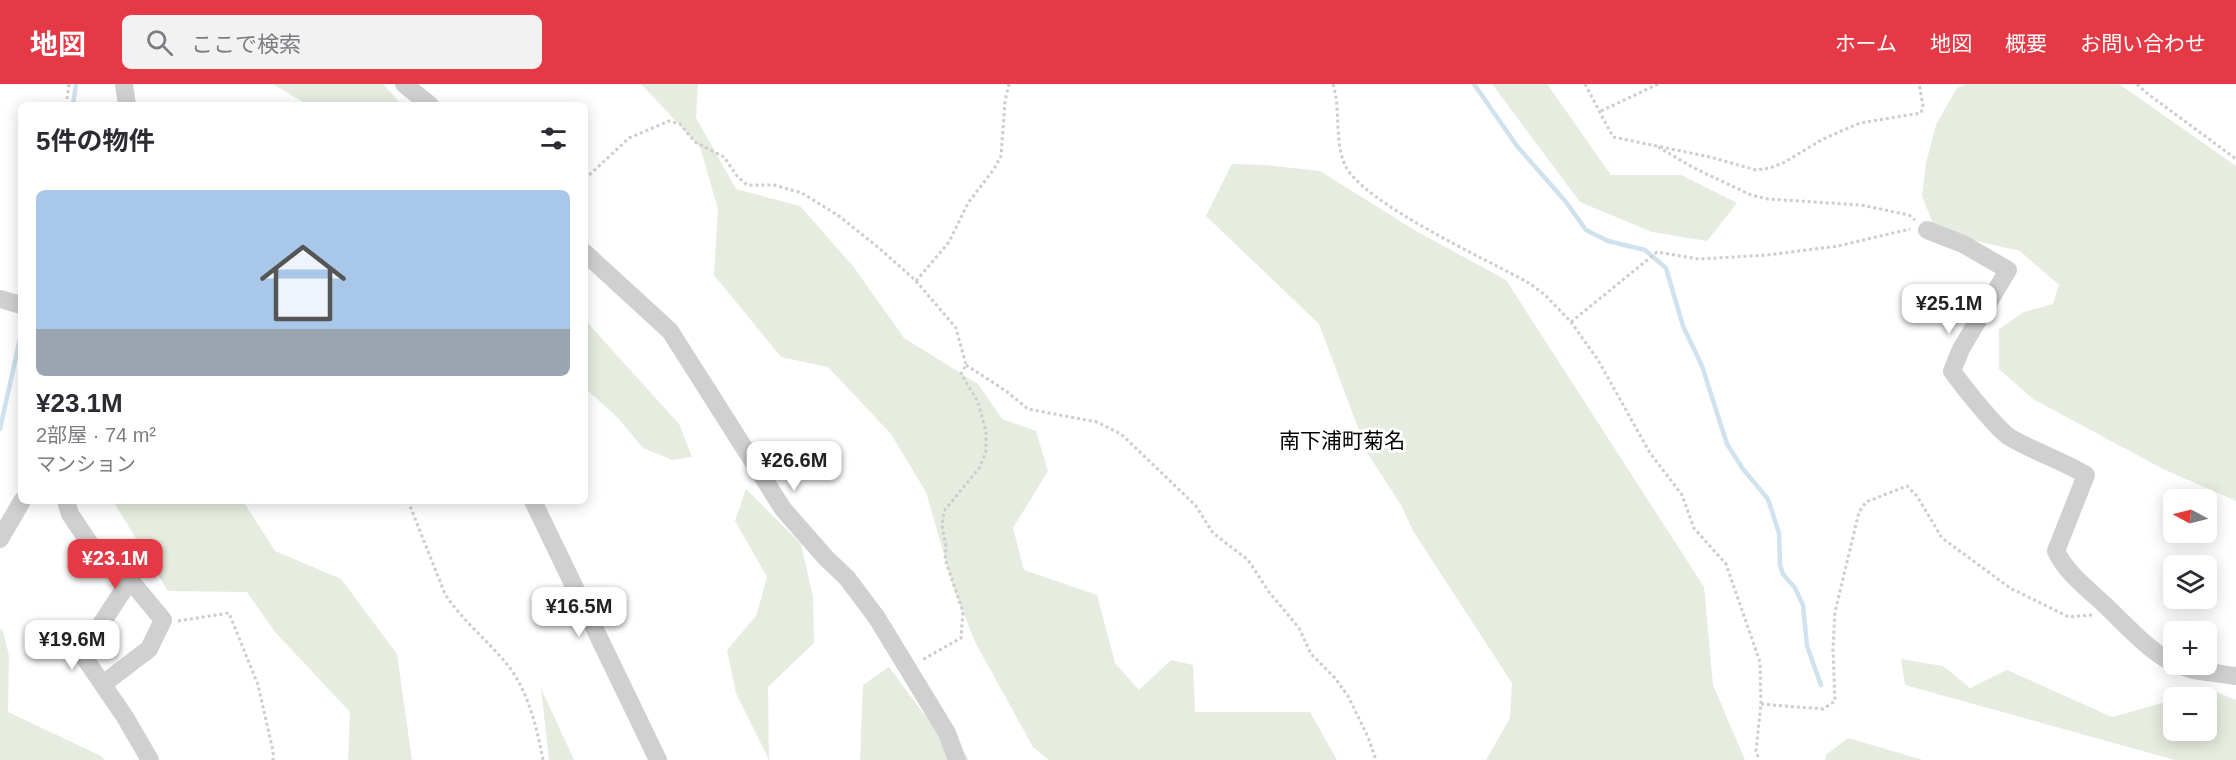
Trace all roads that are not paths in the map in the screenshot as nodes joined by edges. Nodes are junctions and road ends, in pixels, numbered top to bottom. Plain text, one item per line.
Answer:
1 (124, 84) edge
2 (404, 84) edge
3 (127, 102) edge
4 (426, 102) edge
5 (1927, 230) road end
6 (588, 257) edge
7 (0, 299) edge
8 (18, 304) edge
9 (20, 504) edge
10 (67, 504) edge
11 (534, 504) edge
12 (0, 539) edge
13 (130, 580) junction
14 (2163, 658) edge
15 (2217, 673) edge
16 (2236, 676) edge
17 (103, 684) junction
18 (150, 760) edge
19 (658, 760) edge
20 (957, 760) edge

1 - 3 street
2 - 4 street
5 - 14 street
6 - 20 street
7 - 8 street
9 - 12 street
10 - 13 street
11 - 19 street
13 - 17 street
13 - 17 street
15 - 16 street
17 - 18 street

